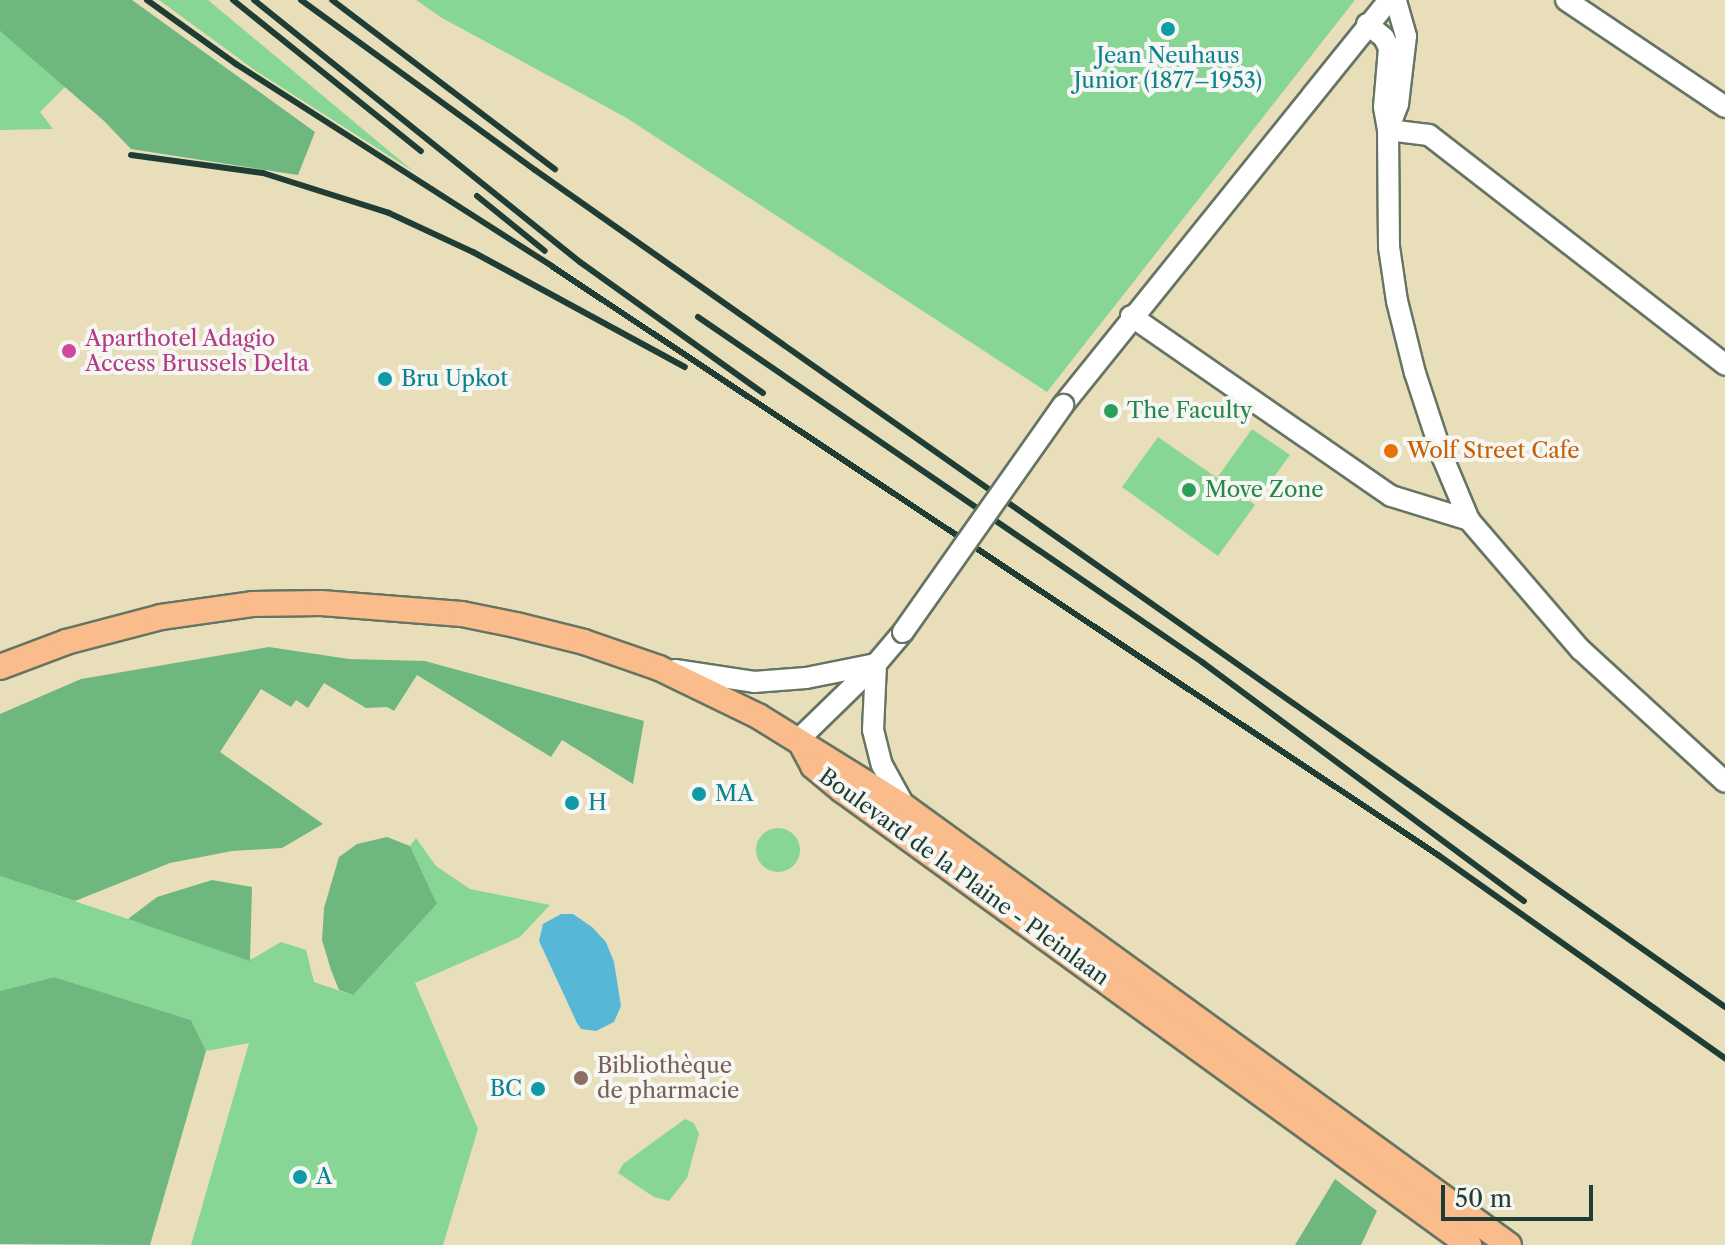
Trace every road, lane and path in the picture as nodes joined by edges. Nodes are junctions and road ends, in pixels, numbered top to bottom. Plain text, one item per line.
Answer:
1 (1389, 0) edge
2 (1396, 0) edge
3 (1566, 0) edge
4 (1367, 24) junction
5 (1725, 107) edge
6 (1388, 130) junction
7 (1131, 316) junction
8 (1725, 365) edge
9 (1469, 520) junction
10 (876, 664) junction
11 (0, 667) edge
12 (659, 668) junction
13 (799, 739) junction
14 (1725, 782) edge
15 (905, 807) junction
16 (1262, 1080) junction
17 (1469, 1245) edge
18 (1509, 1245) edge

1 - 4 street
2 - 6 street
3 - 5 street
4 - 6 street
4 - 7 street
6 - 8 street
6 - 9 street
7 - 9 street
7 - 10 street, bridge
9 - 14 street
10 - 12 street
10 - 13 street
10 - 15 street
11 - 12 main road
12 - 13 main road
13 - 15 main road, Boulevard de la Plaine - Pleinlaan
13 - 16 main road, Boulevard de la Plaine - Pleinlaan
15 - 16 main road, Boulevard de la Plaine - Pleinlaan
16 - 17 main road, Boulevard de la Plaine - Pleinlaan
16 - 18 main road, Boulevard de la Plaine - Pleinlaan

